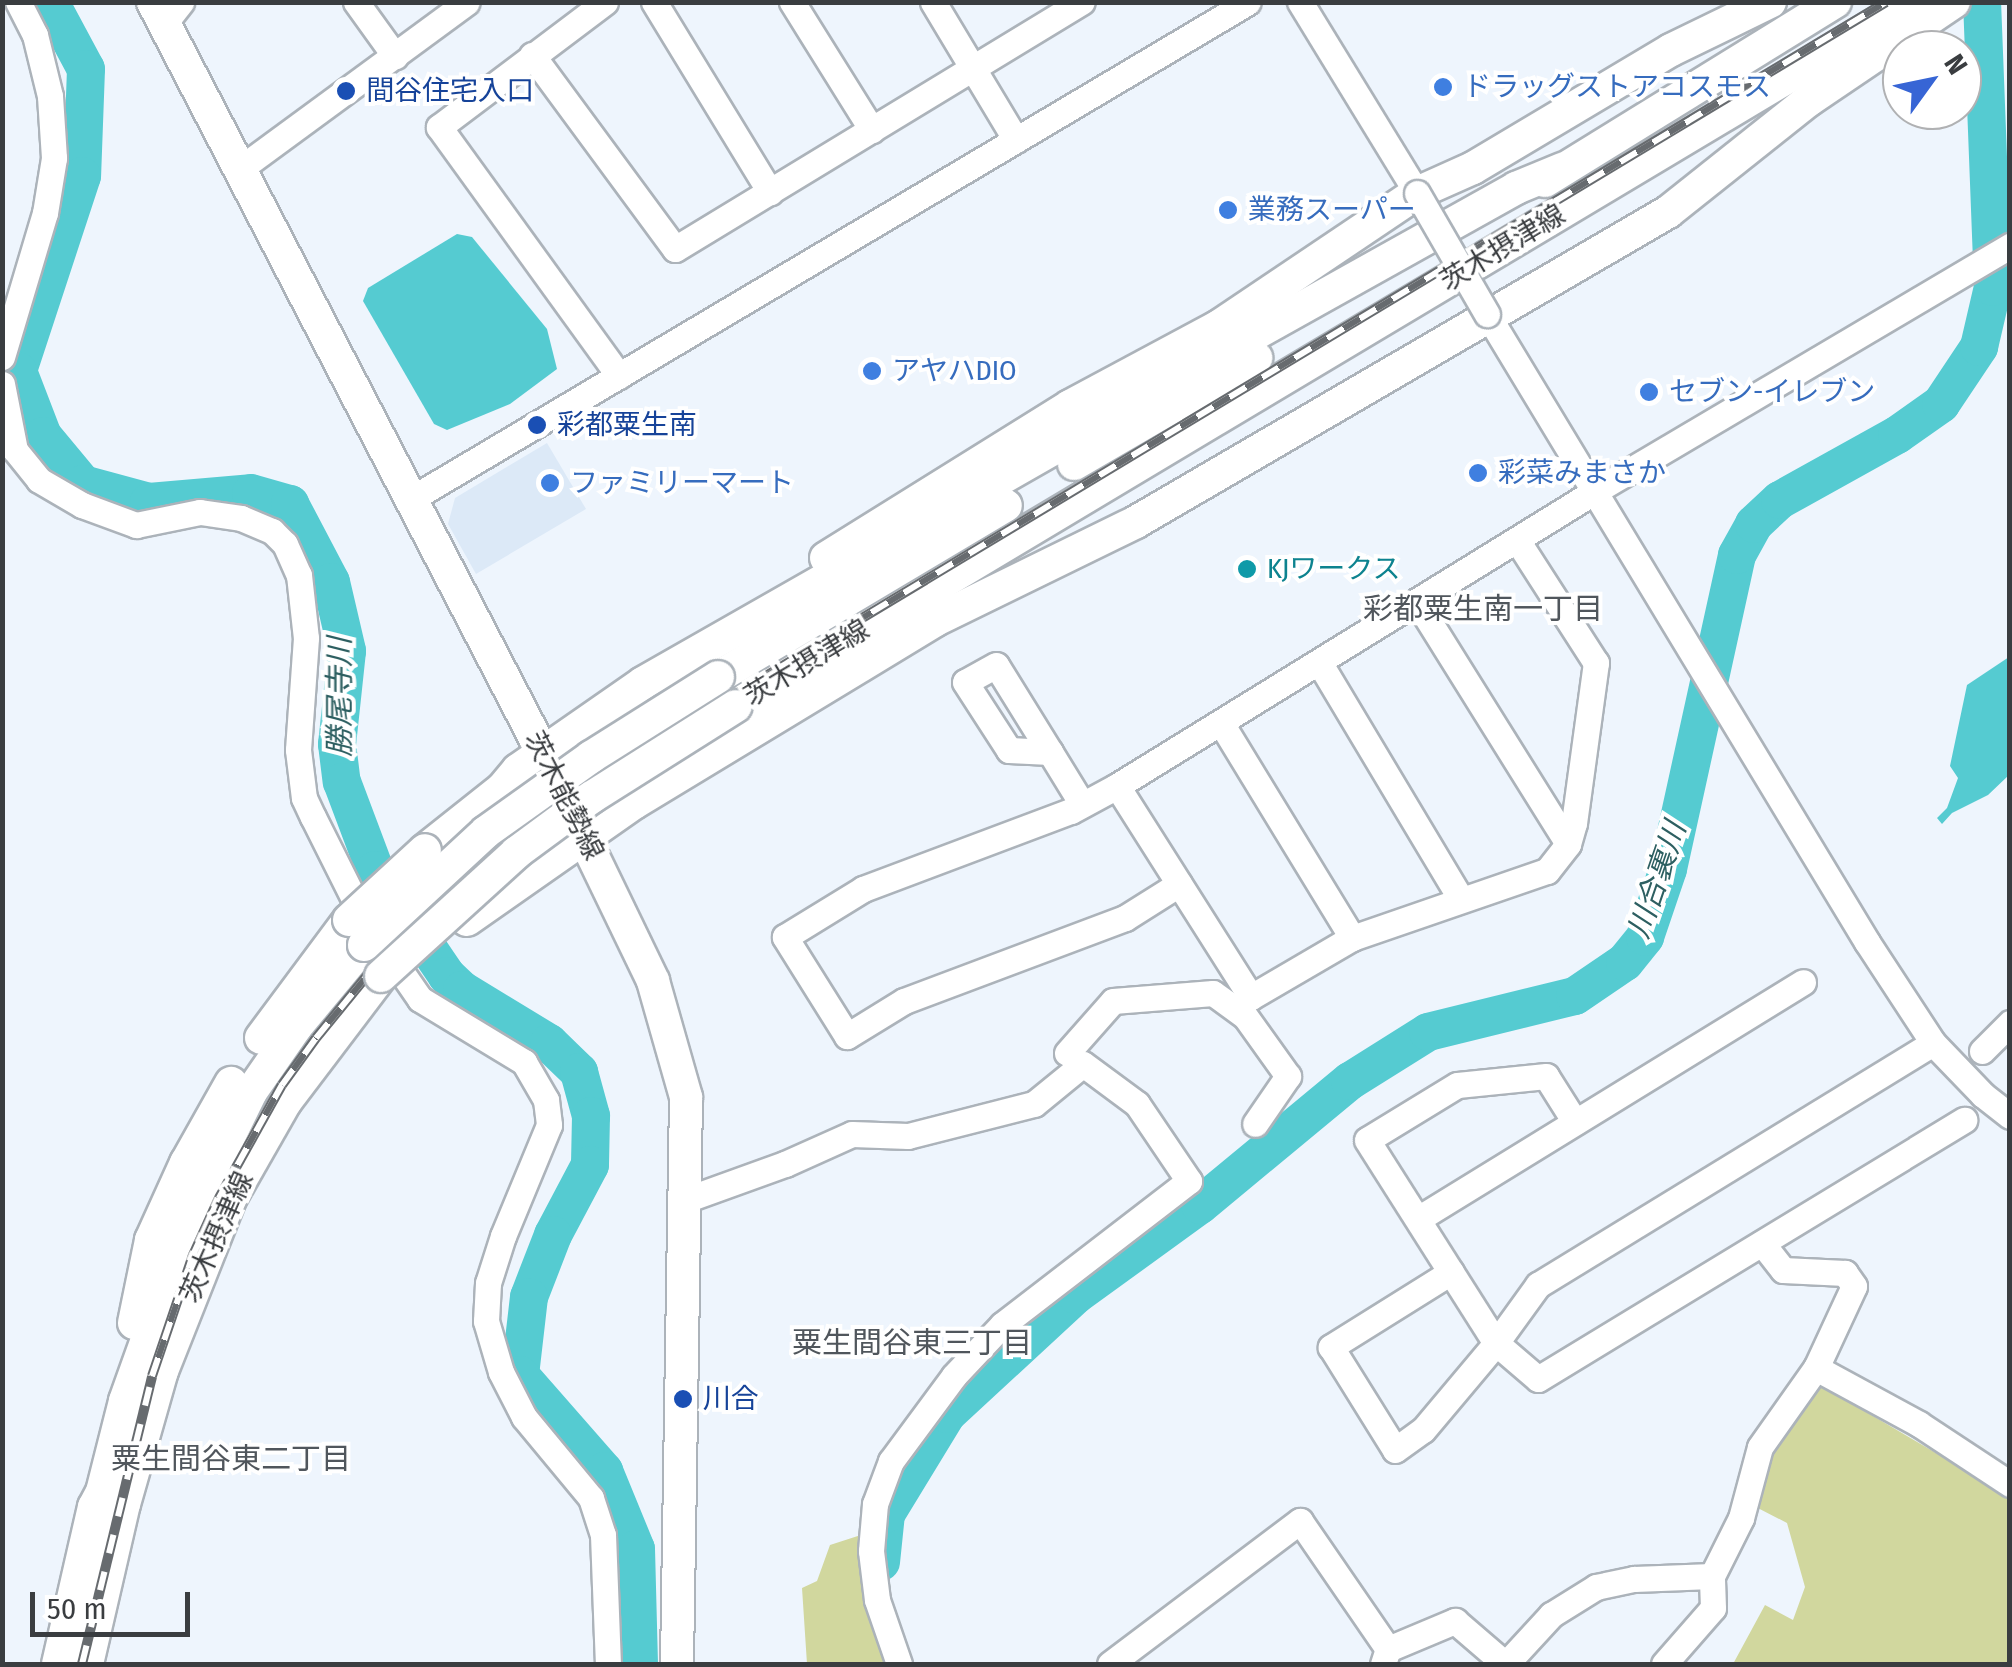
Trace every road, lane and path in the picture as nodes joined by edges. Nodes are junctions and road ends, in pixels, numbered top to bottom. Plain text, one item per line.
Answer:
1 (18, 2) edge
2 (356, 2) edge
3 (467, 2) edge
4 (605, 2) edge
5 (654, 2) edge
6 (792, 2) edge
7 (933, 2) edge
8 (1248, 2) edge
9 (1300, 2) edge
10 (1770, 2) edge
11 (1835, 2) edge
12 (1954, 2) edge
13 (1075, 4) edge
14 (166, 10) edge
15 (1910, 13) edge
16 (532, 55) junction
17 (394, 56) junction
18 (973, 68) junction
19 (872, 130) junction
20 (1016, 140) junction
21 (241, 168) junction
22 (1562, 169) junction
23 (770, 192) junction
24 (1418, 193) junction
25 (1581, 202) junction
26 (2010, 246) edge
27 (1487, 314) junction
28 (2, 357) edge
29 (619, 376) junction
30 (2, 384) edge
31 (1592, 493) junction
32 (411, 500) junction
33 (1517, 540) junction
34 (1417, 602) junction
35 (748, 620) junction
36 (934, 621) junction
37 (1319, 662) junction
38 (1221, 724) junction
39 (1050, 752) dead end
40 (543, 753) junction
41 (1117, 786) junction
42 (1082, 804) junction
43 (586, 839) junction
44 (1568, 844) junction
45 (1179, 884) junction
46 (1460, 898) junction
47 (356, 933) junction
48 (1352, 938) junction
49 (1803, 982) dead end
50 (387, 986) junction
51 (2010, 1023) edge
52 (1933, 1042) junction
53 (1982, 1051) dead end
54 (1068, 1053) dead end
55 (2010, 1116) edge
56 (1964, 1120) dead end
57 (1575, 1122) junction
58 (1255, 1124) dead end
59 (685, 1200) junction
60 (1418, 1219) junction
61 (1762, 1243) junction
62 (1451, 1272) junction
63 (138, 1291) junction
64 (1496, 1344) junction
65 (1816, 1368) junction
66 (2010, 1484) edge
67 (94, 1507) junction
68 (1712, 1576) junction
69 (1386, 1657) edge
70 (1127, 1660) edge
71 (40, 1664) edge
72 (58, 1664) edge
73 (88, 1664) edge
74 (109, 1664) edge
75 (608, 1664) edge
76 (677, 1664) edge
77 (899, 1664) edge
78 (1505, 1664) edge
79 (1664, 1664) edge

1 - 28 street
2 - 17 street
3 - 17 street
4 - 16 street
5 - 23 street
6 - 19 street
7 - 18 street
8 - 20 street
9 - 24 street
10 - 24 main road
11 - 22 main road, 茨木摂津線
12 - 15 main road
13 - 18 street
14 - 21 main road, 茨木能勢線
15 - 25 main road, 茨木摂津線
15 - 27 main road
16 - 23 street
16 - 29 street
17 - 21 street
18 - 19 street
18 - 20 street
19 - 23 street
20 - 29 street
21 - 32 main road, 茨木能勢線
22 - 35 main road
22 - 47 main road, 茨木摂津線, bridge
24 - 27 street, bridge
24 - 35 main road
25 - 36 main road
25 - 50 main road, 茨木摂津線, bridge
26 - 31 street
27 - 31 street
27 - 36 main road
29 - 32 street
30 - 75 street
31 - 33 street
31 - 52 street
32 - 40 main road, 茨木能勢線
33 - 34 street
33 - 44 street
34 - 37 street
34 - 44 street
35 - 40 main road
36 - 43 main road
37 - 38 street
37 - 46 street
38 - 41 street
38 - 48 street
39 - 42 street
40 - 43 main road, 茨木能勢線
40 - 47 main road, bridge
41 - 42 street
41 - 45 street
42 - 45 street
43 - 50 main road
43 - 59 main road, 茨木能勢線
44 - 46 street
45 - 48 street
46 - 48 street
47 - 63 main road
47 - 67 main road, 茨木摂津線
49 - 57 street
50 - 73 main road, 茨木摂津線
50 - 74 main road
51 - 53 street
52 - 55 street
52 - 64 street
54 - 58 street
56 - 61 street
57 - 60 street
57 - 60 street
59 - 76 main road, 茨木能勢線
59 - 77 street
60 - 62 street
61 - 64 street
61 - 65 street
62 - 64 street
62 - 64 street
63 - 67 main road
63 - 71 main road
65 - 66 street
65 - 68 street
67 - 72 main road, 茨木摂津線
68 - 78 street
68 - 79 street
69 - 70 street
69 - 78 street

